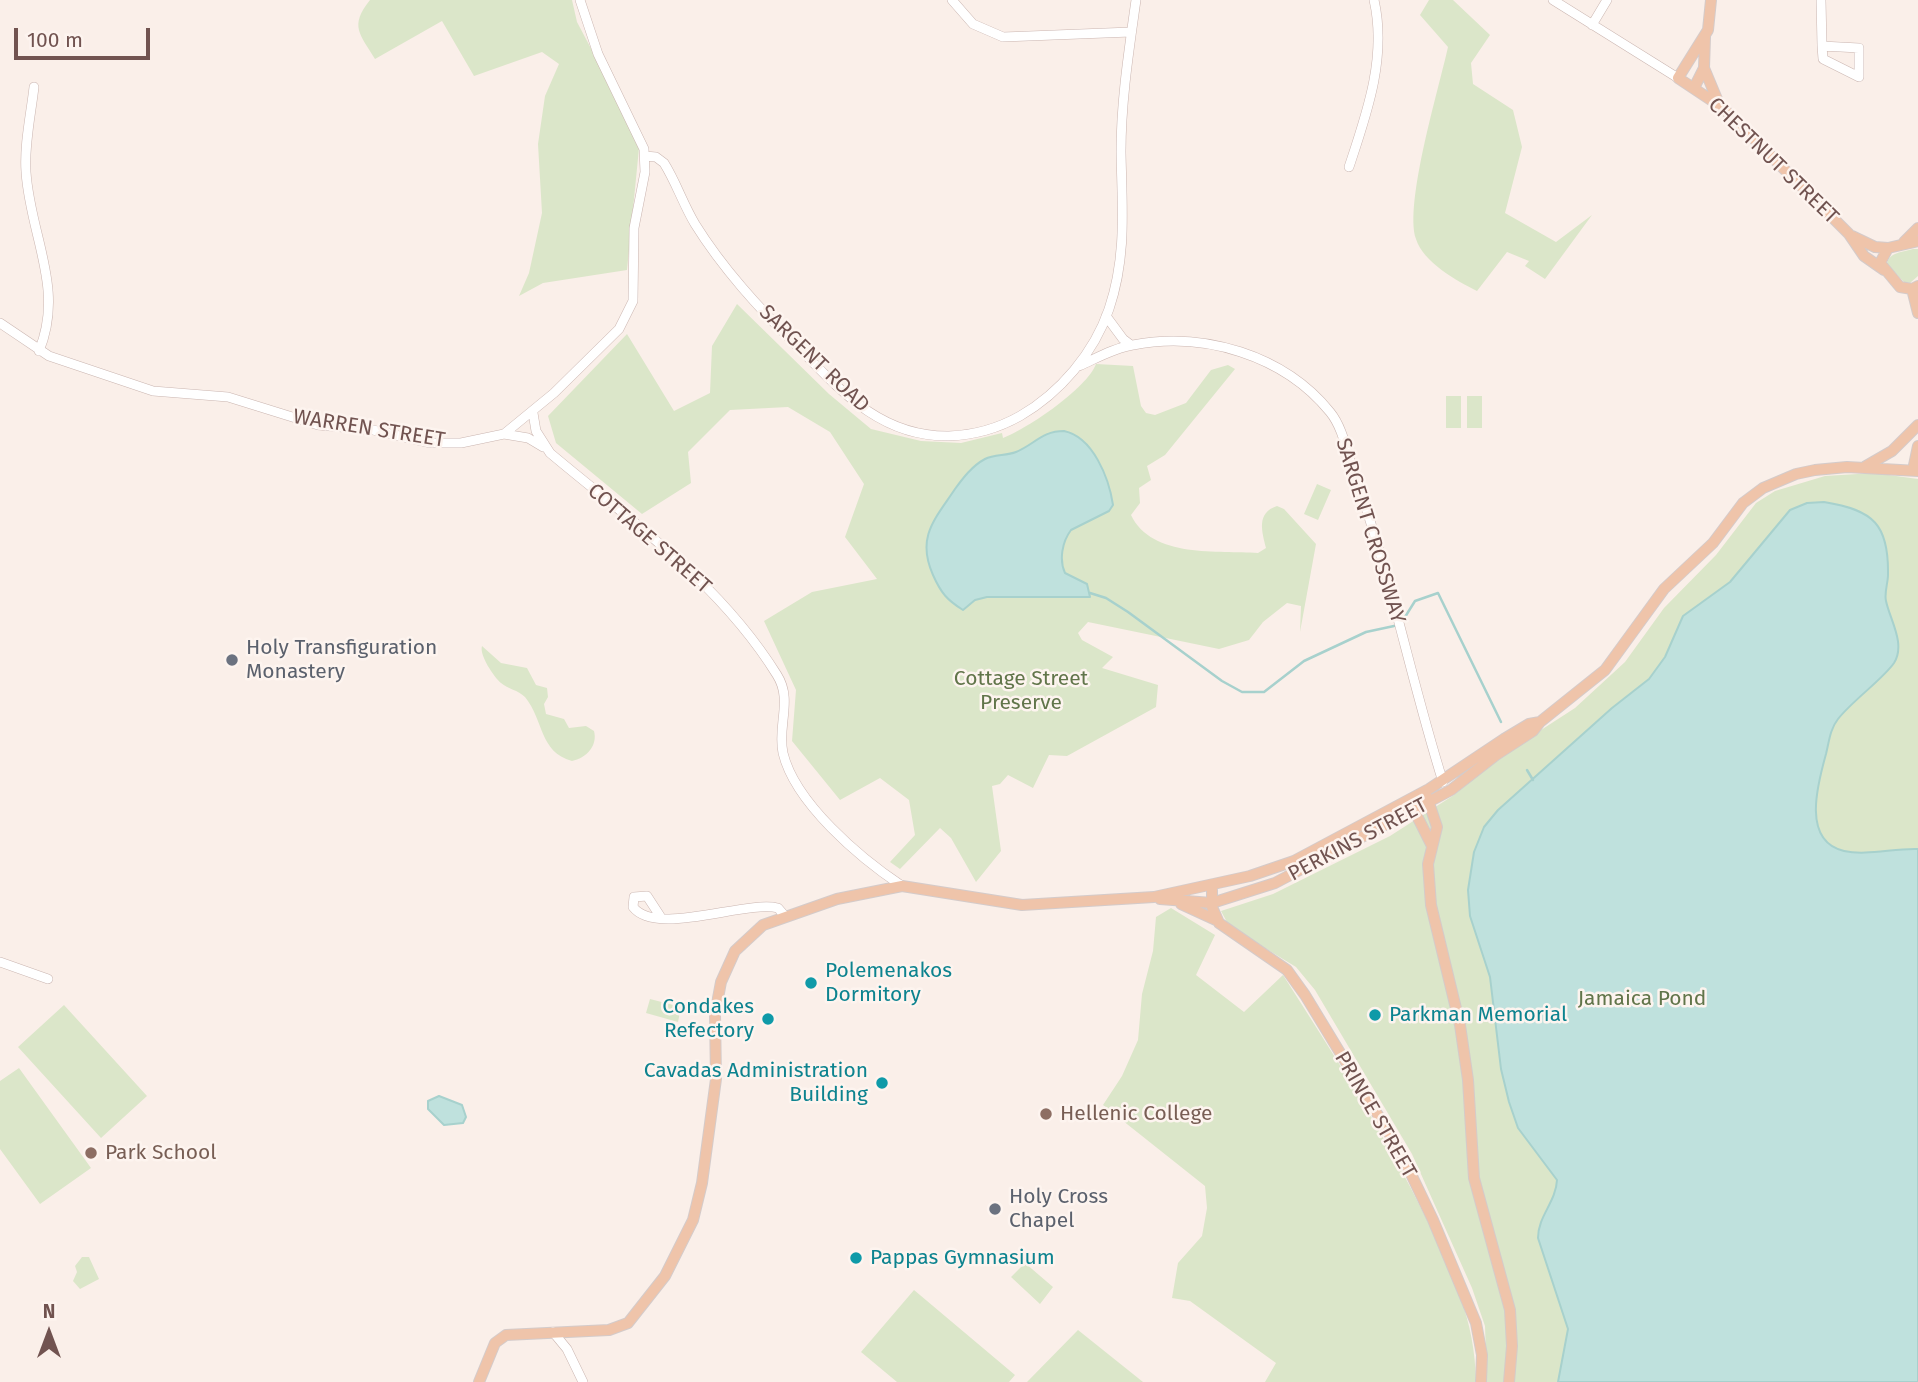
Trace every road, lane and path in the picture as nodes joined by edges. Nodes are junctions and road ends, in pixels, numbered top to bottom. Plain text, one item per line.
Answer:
1 (580, 0) edge
2 (952, 0) edge
3 (1136, 0) edge
4 (1374, 0) edge
5 (1553, 0) edge
6 (1606, 0) edge
7 (1711, 0) edge
8 (1821, 0) edge
9 (1592, 25) junction
10 (1132, 32) junction
11 (1705, 37) junction
12 (1822, 46) junction
13 (1704, 68) junction
14 (1678, 78) junction
15 (34, 87) dead end
16 (1694, 88) junction
17 (1720, 106) junction
18 (645, 156) junction
19 (1349, 167) dead end
20 (1918, 228) edge
21 (1849, 234) junction
22 (1918, 241) edge
23 (1904, 242) junction
24 (1888, 248) junction
25 (1884, 270) junction
26 (1915, 288) edge
27 (1918, 313) edge
28 (1106, 316) junction
29 (0, 323) edge
30 (1132, 345) junction
31 (39, 351) junction
32 (1077, 367) junction
33 (533, 413) junction
34 (1918, 425) edge
35 (504, 434) junction
36 (1918, 446) edge
37 (550, 453) junction
38 (1864, 467) junction
39 (1916, 471) edge
40 (1540, 722) junction
41 (1443, 782) junction
42 (1427, 797) junction
43 (1412, 805) junction
44 (1431, 844) junction
45 (1212, 885) junction
46 (902, 886) junction
47 (1154, 897) junction
48 (1086, 901) joint
49 (1179, 902) junction
50 (1212, 903) junction
51 (785, 915) junction
52 (660, 916) dead end
53 (1218, 921) junction
54 (0, 962) edge
55 (48, 979) dead end
56 (553, 1332) junction
57 (478, 1382) edge
58 (583, 1382) edge
59 (1480, 1382) edge
60 (1509, 1382) edge

1 - 18 street, WARREN STREET
2 - 10 street
3 - 10 street, SARGENT ROAD
4 - 19 street
5 - 9 street, CHESTNUT STREET
6 - 9 street
7 - 11 main road
8 - 12 street
9 - 14 street, CHESTNUT STREET
10 - 28 street, SARGENT ROAD
11 - 13 main road
11 - 14 main road
12 - 12 street
13 - 16 main road
13 - 17 main road
14 - 16 main road, CHESTNUT STREET
15 - 31 street
16 - 17 main road, CHESTNUT STREET
17 - 21 main road, CHESTNUT STREET
18 - 32 street, SARGENT ROAD
18 - 33 street, WARREN STREET
20 - 23 main road
21 - 24 main road, CHESTNUT STREET
21 - 25 main road, CHESTNUT STREET
22 - 23 main road
23 - 24 main road
24 - 25 main road
25 - 26 main road, CHESTNUT STREET
26 - 27 main road
28 - 30 street
28 - 32 street, SARGENT ROAD
29 - 31 street, WARREN STREET
30 - 32 street, SARGENT CROSSWAY
30 - 41 street, SARGENT CROSSWAY
31 - 35 street, WARREN STREET
33 - 35 street, WARREN STREET
33 - 37 street, COTTAGE STREET
34 - 38 main road
35 - 37 street, COTTAGE STREET
36 - 39 main road
37 - 46 street, COTTAGE STREET
38 - 39 main road, PERKINS STREET
38 - 40 main road, PERKINS STREET
40 - 41 main road, PERKINS STREET
40 - 42 main road, PERKINS STREET
41 - 42 main road, PERKINS STREET
42 - 43 main road, PERKINS STREET
42 - 44 main road
43 - 44 main road
43 - 45 main road, PERKINS STREET
43 - 50 main road, PERKINS STREET
44 - 60 main road
45 - 47 main road, PERKINS STREET
45 - 50 main road
46 - 48 main road, COTTAGE STREET
46 - 51 main road
47 - 48 main road, PERKINS STREET
47 - 49 main road, PERKINS STREET
49 - 50 main road, PERKINS STREET
49 - 53 main road, PRINCE STREET
50 - 53 main road
51 - 52 street
51 - 56 main road
53 - 59 main road, PRINCE STREET
54 - 55 street
56 - 57 main road
56 - 58 street

